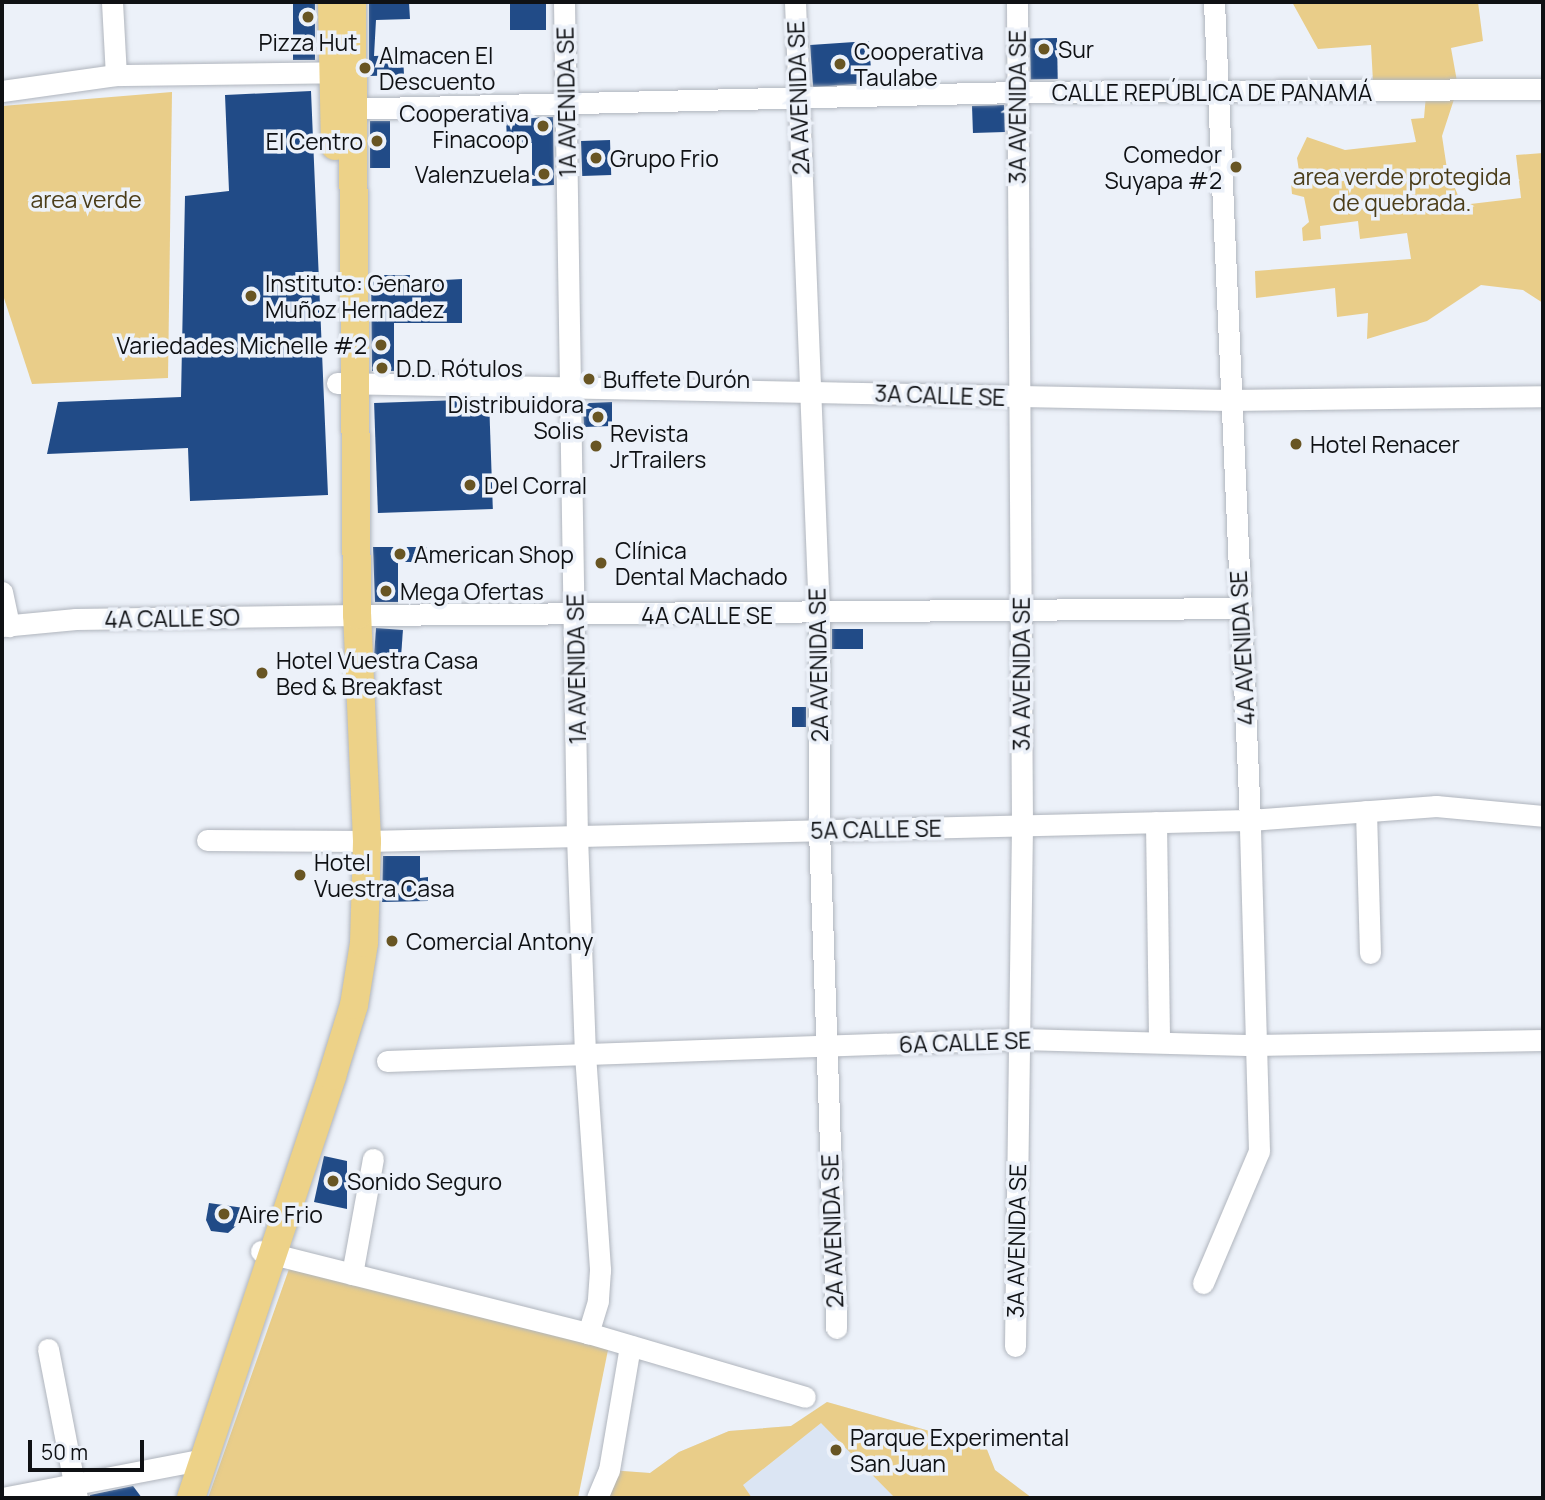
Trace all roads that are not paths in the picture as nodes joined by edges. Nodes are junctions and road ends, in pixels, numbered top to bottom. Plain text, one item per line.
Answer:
1 (112, 2) edge
2 (332, 2) edge
3 (352, 2) edge
4 (564, 2) edge
5 (795, 2) edge
6 (1017, 2) edge
7 (1214, 2) edge
8 (343, 71) junction
9 (116, 75) junction
10 (1543, 89) edge
11 (2, 91) edge
12 (1217, 91) junction
13 (1017, 92) junction
14 (798, 97) junction
15 (567, 104) junction
16 (344, 109) junction
17 (346, 383) junction
18 (571, 390) junction
19 (808, 391) junction
20 (1543, 396) edge
21 (1018, 397) junction
22 (1229, 400) junction
23 (2, 592) edge
24 (1240, 608) junction
25 (1021, 612) junction
26 (350, 615) junction
27 (575, 615) junction
28 (819, 615) junction
29 (5, 626) edge
30 (1366, 811) junction
31 (1543, 816) edge
32 (1250, 820) junction
33 (1156, 822) junction
34 (1022, 825) junction
35 (819, 830) junction
36 (577, 836) junction
37 (207, 840) dead end
38 (358, 841) junction
39 (1370, 953) dead end
40 (1020, 1039) junction
41 (1543, 1040) edge
42 (1159, 1042) junction
43 (1255, 1045) junction
44 (826, 1047) junction
45 (585, 1054) junction
46 (387, 1061) dead end
47 (373, 1159) dead end
48 (268, 1253) junction
49 (352, 1274) junction
50 (1203, 1283) dead end
51 (836, 1328) dead end
52 (588, 1333) junction
53 (630, 1346) junction
54 (1015, 1346) dead end
55 (48, 1349) dead end
56 (805, 1397) dead end
57 (197, 1460) junction
58 (76, 1491) edge
59 (2, 1498) edge
60 (177, 1498) edge
61 (191, 1498) edge
62 (597, 1498) edge

1 - 9 street
2 - 8 main road
3 - 8 main road
4 - 15 street, 1A AVENIDA SE
5 - 14 street, 2A AVENIDA SE
6 - 13 street, 3A AVENIDA SE
7 - 12 street, 4A AVENIDA SE
8 - 9 street
8 - 16 main road
9 - 11 street
10 - 12 street, CALLE REPÚBLICA DE PANAMÁ
12 - 13 street, CALLE REPÚBLICA DE PANAMÁ
12 - 22 street, 4A AVENIDA SE
13 - 14 street, CALLE REPÚBLICA DE PANAMÁ
13 - 21 street, 3A AVENIDA SE
14 - 15 street, CALLE REPÚBLICA DE PANAMÁ
14 - 19 street, 2A AVENIDA SE
15 - 16 street, CALLE REPÚBLICA DE PANAMÁ
15 - 18 street, 1A AVENIDA SE
16 - 17 main road
17 - 18 street, 3A CALLE SE
17 - 26 main road
18 - 19 street, 3A CALLE SE
18 - 27 street, 1A AVENIDA SE
19 - 21 street, 3A CALLE SE
19 - 28 street, 2A AVENIDA SE
20 - 22 street, 3A CALLE SE
21 - 22 street, 3A CALLE SE
21 - 25 street, 3A AVENIDA SE
22 - 24 street, 4A AVENIDA SE
23 - 29 street
24 - 25 street, 4A CALLE SE
24 - 32 street, 4A AVENIDA SE
25 - 28 street, 4A CALLE SE
25 - 34 street, 3A AVENIDA SE
26 - 27 street, 4A CALLE SE
26 - 29 street, 4A CALLE SO
26 - 38 main road
27 - 28 street, 4A CALLE SE
27 - 36 street, 1A AVENIDA SE
28 - 35 street, 2A AVENIDA SE
30 - 31 street, 5A CALLE SE
30 - 32 street, 5A CALLE SE
30 - 39 street
32 - 33 street, 5A CALLE SE
32 - 43 street, 4A AVENIDA SE
33 - 34 street, 5A CALLE SE
33 - 42 street
34 - 35 street, 5A CALLE SE
34 - 40 street, 3A AVENIDA SE
35 - 36 street, 5A CALLE SE
35 - 44 street, 2A AVENIDA SE
36 - 38 street, 5A CALLE SE
36 - 45 street, 1A AVENIDA SE
37 - 38 street, 5A CALLE SE
38 - 48 main road
40 - 42 street, 6A CALLE SE
40 - 44 street, 6A CALLE SE
40 - 54 street, 3A AVENIDA SE
41 - 43 street, 6A CALLE SE
42 - 43 street, 6A CALLE SE
43 - 50 street, 4A AVENIDA SE
44 - 45 street, 6A CALLE SE
44 - 51 street, 2A AVENIDA SE
45 - 46 street, 6A CALLE SE
45 - 52 street, 1A AVENIDA SE
47 - 49 street
48 - 49 street
48 - 57 main road
49 - 52 street
52 - 53 street
53 - 56 street
53 - 62 street
55 - 58 street
57 - 58 street
57 - 60 main road
57 - 61 main road
58 - 59 street

